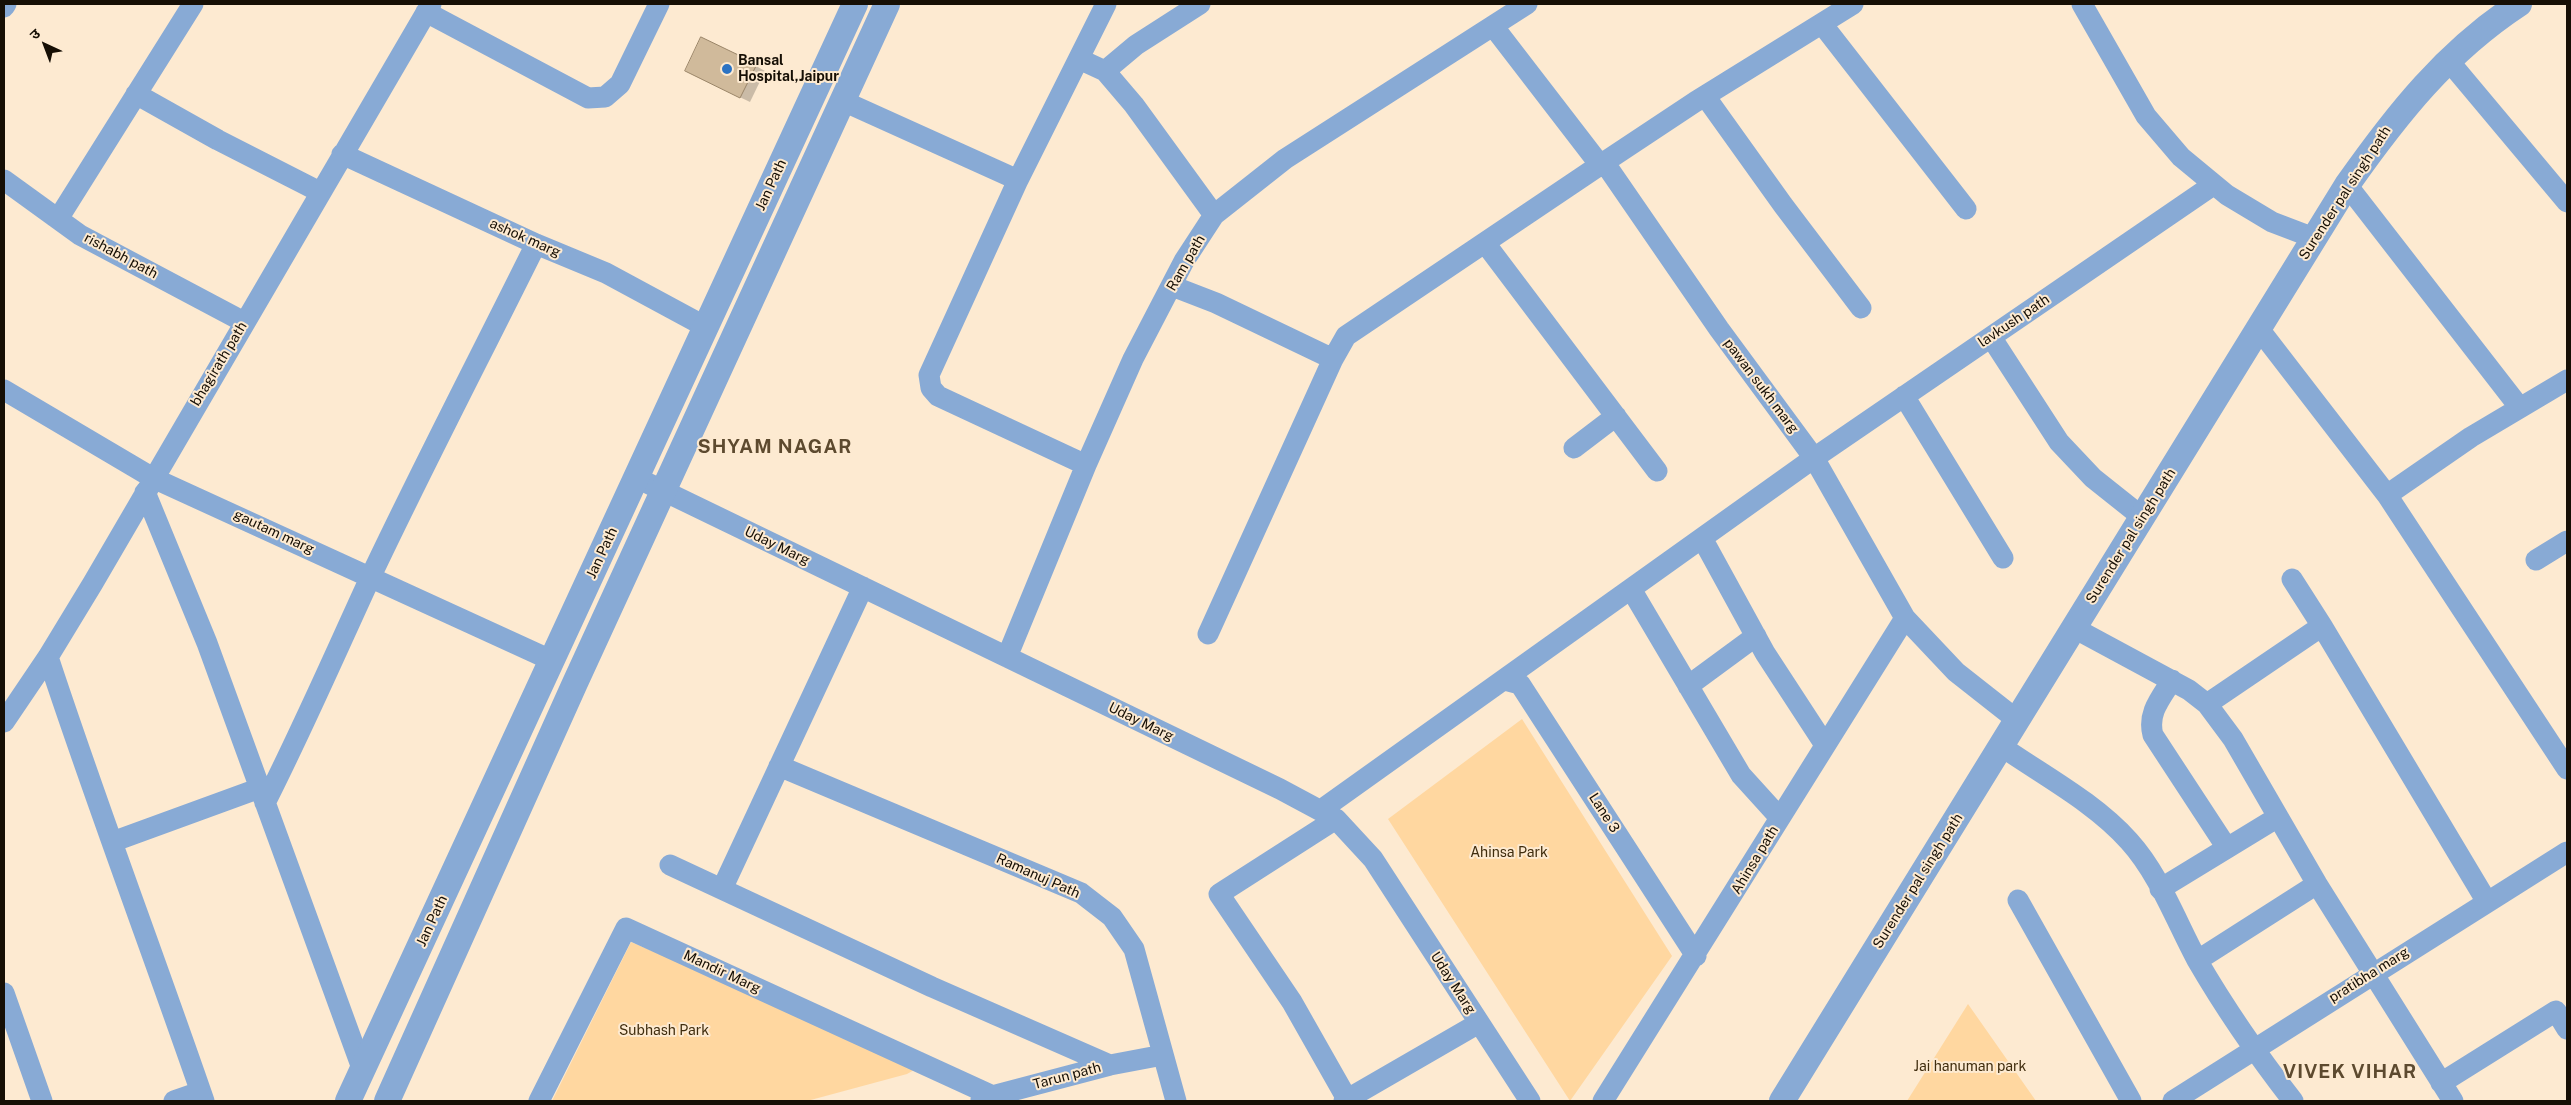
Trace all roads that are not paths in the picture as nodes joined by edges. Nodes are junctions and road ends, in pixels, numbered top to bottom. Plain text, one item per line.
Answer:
1 (6, 4) edge
2 (193, 4) edge
3 (659, 4) edge
4 (855, 4) edge
5 (887, 4) edge
6 (1106, 4) edge
7 (1200, 4) edge
8 (1527, 4) edge
9 (1853, 4) edge
10 (2082, 4) edge
11 (2519, 4) edge
12 (4, 7) edge
13 (428, 8) edge
14 (1822, 24) junction
15 (1493, 26) junction
16 (1079, 59) junction
17 (2448, 60) junction
18 (1105, 71) junction
19 (136, 94) junction
20 (1705, 96) junction
21 (843, 101) junction
22 (342, 154) junction
23 (1602, 163) junction
24 (4, 180) edge
25 (1018, 180) junction
26 (2213, 185) junction
27 (2347, 185) junction
28 (320, 192) junction
29 (2567, 202) edge
30 (1966, 209) dead end
31 (1214, 215) junction
32 (58, 219) junction
33 (2314, 238) junction
34 (1485, 243) junction
35 (536, 244) junction
36 (1172, 286) junction
37 (1861, 308) dead end
38 (244, 322) junction
39 (706, 326) junction
40 (2259, 329) junction
41 (1990, 337) junction
42 (1333, 360) junction
43 (2567, 380) edge
44 (4, 390) edge
45 (1904, 396) junction
46 (2520, 408) junction
47 (1616, 416) junction
48 (1574, 448) dead end
49 (1814, 458) junction
50 (1086, 464) junction
51 (1657, 471) dead end
52 (637, 478) junction
53 (149, 485) junction
54 (664, 490) junction
55 (2387, 495) junction
56 (2142, 517) junction
57 (1702, 538) junction
58 (2567, 541) edge
59 (2003, 558) dead end
60 (2536, 560) dead end
61 (371, 577) junction
62 (2292, 579) dead end
63 (863, 588) junction
64 (1631, 589) junction
65 (1905, 618) junction
66 (2322, 626) junction
67 (2074, 628) junction
68 (1208, 634) dead end
69 (1756, 636) junction
70 (48, 657) junction
71 (1007, 657) junction
72 (553, 661) junction
73 (1505, 680) junction
74 (2172, 680) junction
75 (1688, 686) junction
76 (2207, 704) junction
77 (2017, 720) junction
78 (4, 722) edge
79 (1825, 745) junction
80 (2001, 746) junction
81 (779, 766) junction
82 (2567, 769) edge
83 (263, 795) junction
84 (1328, 814) junction
85 (2278, 817) junction
86 (1780, 818) junction
87 (112, 842) junction
88 (2227, 848) junction
89 (2567, 852) edge
90 (670, 865) dead end
91 (2316, 884) junction
92 (722, 888) junction
93 (2160, 889) junction
94 (2018, 900) dead end
95 (2486, 902) junction
96 (1696, 956) junction
97 (2198, 960) junction
98 (2372, 974) junction
99 (4, 994) edge
100 (2564, 1015) edge
101 (1479, 1023) junction
102 (2253, 1050) junction
103 (1162, 1055) junction
104 (1110, 1065) junction
105 (363, 1070) junction
106 (2441, 1083) junction
107 (202, 1096) edge
108 (994, 1096) junction
109 (1787, 1098) edge
110 (1346, 1100) edge
111 (42, 1101) edge
112 (174, 1101) edge
113 (348, 1101) edge
114 (387, 1101) edge
115 (539, 1101) edge
116 (973, 1101) edge
117 (1176, 1101) edge
118 (1530, 1101) edge
119 (1603, 1101) edge
120 (2131, 1101) edge
121 (2173, 1101) edge
122 (2293, 1101) edge
123 (2453, 1101) edge

1 - 12 street
2 - 19 street
3 - 13 street
4 - 39 street, Jan Path
5 - 21 street
6 - 16 street
7 - 18 street
8 - 15 street, Ram path
9 - 14 street
10 - 26 street
11 - 17 street, Surender pal singh path
13 - 22 street, bhagirath path
14 - 20 street
14 - 30 street
15 - 23 street, pawan sukh marg
15 - 31 street, Ram path
16 - 18 street
16 - 25 street
17 - 27 street, Surender pal singh path
17 - 29 street
18 - 31 street
19 - 28 street
19 - 32 street
20 - 23 street
20 - 37 street
21 - 25 street
21 - 54 street
22 - 28 street, bhagirath path
22 - 35 street, ashok marg
23 - 34 street
23 - 49 street, pawan sukh marg
24 - 32 street, rishabh path
25 - 50 street
26 - 33 street
26 - 41 street, lavkush path
27 - 33 street, Surender pal singh path
27 - 46 street
28 - 38 street, bhagirath path
31 - 36 street, Ram path
32 - 38 street, rishabh path
33 - 40 street, Surender pal singh path
34 - 42 street
34 - 47 street
35 - 39 street, ashok marg
35 - 61 street
36 - 42 street
36 - 50 street, Ram path
38 - 53 street, bhagirath path
39 - 52 street, Jan Path
40 - 55 street
40 - 56 street, Surender pal singh path
41 - 45 street, lavkush path
41 - 56 street
42 - 68 street
43 - 46 street
44 - 53 street, gautam marg
45 - 49 street, lavkush path
45 - 59 street
46 - 55 street
47 - 48 street
47 - 51 street
49 - 57 street, lavkush path
49 - 65 street, pawan sukh marg
50 - 71 street, Ram path
52 - 54 street, Uday Marg
52 - 72 street, Jan Path
53 - 61 street, gautam marg
53 - 70 street, bhagirath path
53 - 83 street
54 - 63 street, Uday Marg
54 - 114 street
55 - 82 street
56 - 67 street, Surender pal singh path
57 - 64 street, lavkush path
57 - 69 street
58 - 60 street
61 - 72 street, gautam marg
61 - 83 street
62 - 66 street
63 - 71 street, Uday Marg
63 - 81 street
64 - 73 street, lavkush path
64 - 75 street
65 - 77 street, pawan sukh marg
65 - 79 street, Ahinsa path
66 - 76 street
66 - 95 street
67 - 74 street
67 - 77 street, Surender pal singh path
69 - 75 street
69 - 79 street
70 - 78 street, bhagirath path
70 - 87 street
71 - 84 street, Uday Marg
72 - 105 street, Jan Path
73 - 84 street, lavkush path
73 - 96 street, Lane 3
74 - 76 street
74 - 88 street
75 - 86 street
76 - 85 street
77 - 80 street, Surender pal singh path
79 - 86 street, Ahinsa path
80 - 93 street
80 - 109 street, Surender pal singh path
81 - 92 street
81 - 103 street, Ramanuj Path
83 - 87 street
83 - 105 street
84 - 101 street, Uday Marg
84 - 110 street, lavkush path
85 - 88 street
85 - 91 street
86 - 96 street, Ahinsa path
87 - 107 street
88 - 93 street
89 - 95 street, pratibha marg
90 - 92 street
91 - 97 street
91 - 98 street
92 - 104 street
93 - 97 street
94 - 120 street
95 - 98 street, pratibha marg
96 - 119 street, Ahinsa path
97 - 102 street
98 - 102 street, pratibha marg
98 - 106 street
99 - 111 street
100 - 106 street
101 - 110 street
101 - 118 street, Uday Marg
102 - 121 street, pratibha marg
102 - 122 street
103 - 104 street, Tarun path
103 - 117 street, Ramanuj Path
104 - 108 street, Tarun path
105 - 113 street, Jan Path
106 - 123 street
107 - 112 street
108 - 115 street, Mandir Marg
108 - 116 street, Tarun path

